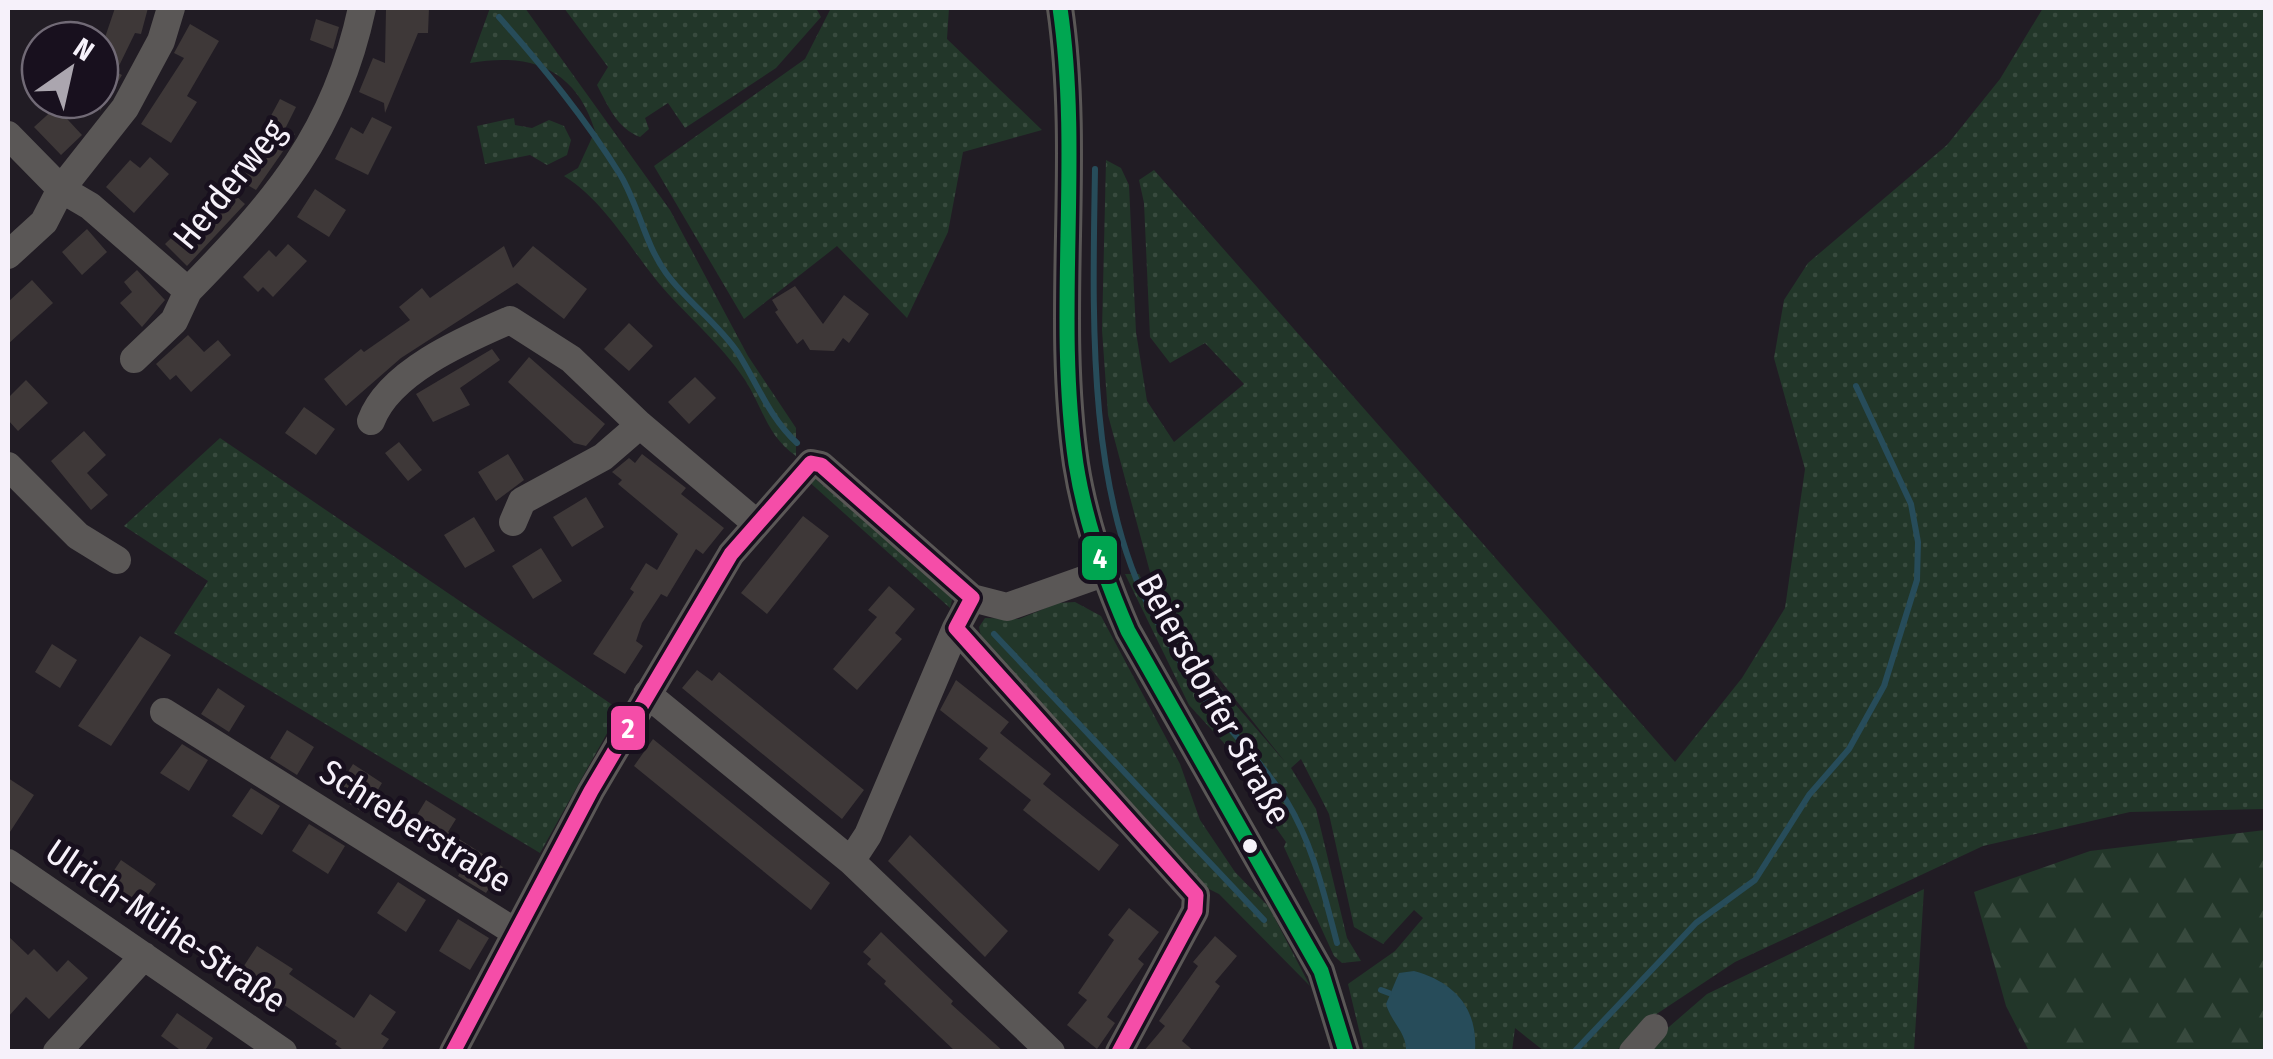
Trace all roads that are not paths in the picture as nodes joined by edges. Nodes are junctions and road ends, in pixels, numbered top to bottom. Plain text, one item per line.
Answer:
1 (171, 8) edge
2 (362, 8) edge
3 (1060, 8) edge
4 (8, 136) edge
5 (62, 189) junction
6 (8, 255) edge
7 (188, 291) junction
8 (134, 359) dead end
9 (372, 421) dead end
10 (640, 424) junction
11 (8, 466) edge
12 (513, 522) dead end
13 (756, 523) junction
14 (117, 560) dead end
15 (1103, 573) junction
16 (972, 598) junction
17 (956, 628) junction
18 (648, 694) junction
19 (164, 712) dead end
20 (851, 861) junction
21 (8, 863) edge
22 (515, 932) junction
23 (144, 956) junction
24 (1654, 1028) dead end
25 (57, 1052) edge
26 (283, 1052) edge
27 (453, 1052) edge
28 (1051, 1052) edge
29 (1119, 1052) edge
30 (1346, 1052) edge
31 (1633, 1052) edge

1 - 5 street
2 - 7 street, Herderweg
3 - 15 street, Beiersdorfer Straße
4 - 5 street, Herderweg
5 - 6 street
5 - 7 street, Herderweg
7 - 8 street, Herderweg
9 - 10 street
10 - 12 street
10 - 13 street
11 - 14 street
13 - 16 street
13 - 18 street
15 - 16 street
15 - 30 street, Beiersdorfer Straße
16 - 17 street
17 - 20 street
17 - 29 street
18 - 20 street
18 - 22 street
19 - 22 street, Schreberstraße
20 - 28 street
21 - 23 street, Ulrich-Mühe-Straße
22 - 27 street, Schreberstraße
23 - 25 street
23 - 26 street, Ulrich-Mühe-Straße
24 - 31 street

